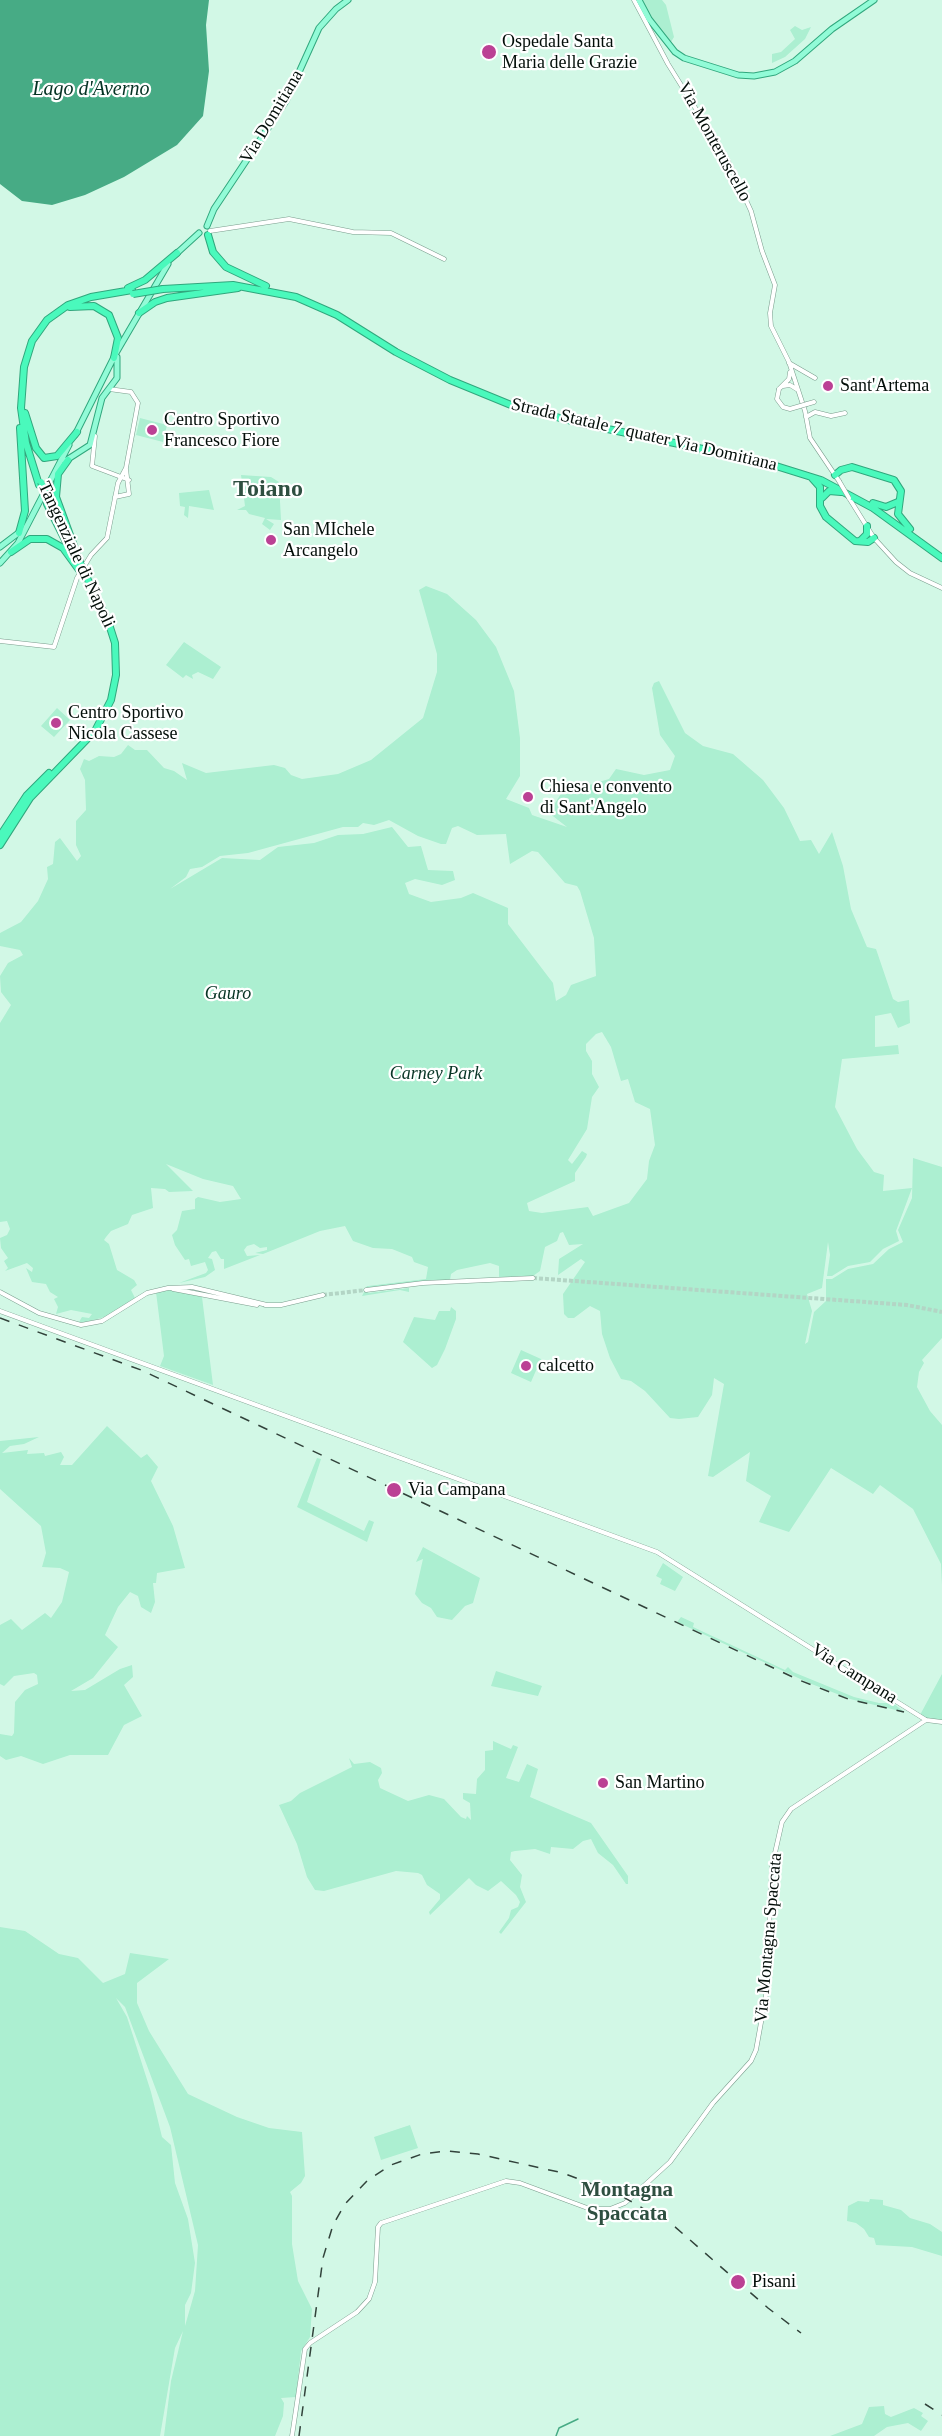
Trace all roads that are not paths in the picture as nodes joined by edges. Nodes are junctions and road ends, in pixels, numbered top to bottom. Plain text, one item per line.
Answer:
1 (634, 0) edge
2 (639, 0) edge
3 (874, 0) edge
4 (344, 1) edge
5 (208, 231) junction
6 (199, 233) junction
7 (177, 254) junction
8 (444, 259) dead end
9 (248, 286) junction
10 (266, 286) junction
11 (163, 287) junction
12 (133, 292) junction
13 (116, 293) junction
14 (100, 297) junction
15 (70, 307) junction
16 (139, 313) junction
17 (118, 351) junction
18 (114, 358) junction
19 (789, 362) junction
20 (790, 368) junction
21 (815, 378) dead end
22 (103, 381) junction
23 (115, 383) junction
24 (781, 388) junction
25 (108, 389) junction
26 (798, 390) junction
27 (814, 402) dead end
28 (845, 413) dead end
29 (23, 414) junction
30 (806, 417) junction
31 (96, 421) junction
32 (75, 435) junction
33 (80, 453) junction
34 (68, 460) junction
35 (57, 468) junction
36 (126, 468) junction
37 (830, 468) junction
38 (842, 470) junction
39 (807, 474) junction
40 (120, 477) junction
41 (836, 478) junction
42 (129, 480) junction
43 (116, 490) junction
44 (120, 494) junction
45 (848, 495) junction
46 (115, 498) junction
47 (820, 501) junction
48 (898, 501) junction
49 (873, 503) junction
50 (32, 515) junction
51 (867, 526) junction
52 (909, 529) junction
53 (19, 533) junction
54 (11, 541) junction
55 (862, 541) junction
56 (877, 541) junction
57 (0, 547) edge
58 (13, 550) junction
59 (0, 554) edge
60 (942, 556) edge
61 (0, 562) edge
62 (80, 568) junction
63 (85, 577) junction
64 (942, 588) edge
65 (0, 641) edge
66 (0, 836) edge
67 (0, 845) edge
68 (533, 1278) tunnel mouth
69 (168, 1288) junction
70 (366, 1290) tunnel mouth
71 (0, 1294) edge
72 (323, 1295) tunnel mouth
73 (267, 1305) junction
74 (1, 1310) edge
75 (926, 1720) junction
76 (942, 1722) edge
77 (292, 2436) edge

1 - 19 street, Via Monteruscello
2 - 3 main road
4 - 5 main road, Via Domitiana
5 - 6 main road
5 - 6 main road
5 - 8 street
5 - 10 highway
6 - 7 main road
7 - 13 highway
7 - 16 main road
9 - 11 highway, Strada Statale 7 quater Via Domitiana
9 - 16 highway
9 - 39 highway, Strada Statale 7 quater Via Domitiana
10 - 11 highway, Strada Statale 7 quater Via Domitiana
10 - 49 highway, Strada Statale 7 quater Via Domitiana
11 - 12 highway, Strada Statale 7 quater Via Domitiana, bridge
12 - 13 highway, Tangenziale di Napoli
12 - 14 highway, Tangenziale di Napoli
13 - 14 highway, Tangenziale di Napoli
14 - 15 highway, Tangenziale di Napoli
14 - 29 highway, Tangenziale di Napoli
15 - 18 highway
15 - 29 highway, Tangenziale di Napoli
16 - 17 main road
17 - 18 main road
17 - 23 main road
18 - 22 main road
19 - 20 street, Via Monteruscello
19 - 21 street
20 - 24 street
20 - 26 street, Via Monteruscello
22 - 23 main road
22 - 32 main road
23 - 25 main road
24 - 26 street
24 - 27 street, bridge
25 - 31 main road
25 - 36 street
26 - 30 street, Via Monteruscello
28 - 30 street
29 - 32 highway
29 - 53 highway
29 - 62 highway, Tangenziale di Napoli, bridge
30 - 37 street, Via Monteruscello
31 - 33 main road
31 - 40 street
32 - 33 main road
32 - 35 main road
33 - 34 main road
34 - 35 main road
34 - 62 highway
35 - 50 main road
36 - 40 street
36 - 42 street
37 - 38 highway
37 - 41 street, Via Monteruscello
38 - 41 highway
38 - 48 highway
39 - 45 highway, Strada Statale 7 quater Via Domitiana
39 - 47 highway
40 - 42 street
40 - 43 street
41 - 45 street, Via Monteruscello, bridge
42 - 44 street
43 - 44 street
43 - 46 street
44 - 46 street
45 - 47 highway
45 - 51 street, Via Monteruscello
45 - 60 highway, Strada Statale 7 quater Via Domitiana
46 - 65 street
47 - 55 highway
48 - 49 highway
48 - 52 highway
49 - 52 highway, Strada Statale 7 quater Via Domitiana
50 - 53 main road
50 - 58 main road
51 - 55 highway
51 - 56 street, Via Monteruscello
52 - 60 highway, Strada Statale 7 quater Via Domitiana
53 - 54 main road
54 - 57 main road
54 - 58 main road
55 - 56 highway
56 - 64 street, Via Monteruscello
58 - 61 main road
58 - 62 highway
59 - 61 main road
62 - 63 highway, Tangenziale di Napoli, bridge
63 - 66 highway, Tangenziale di Napoli
63 - 67 highway, Tangenziale di Napoli
68 - 70 street
69 - 71 street
69 - 73 street
69 - 73 street
72 - 73 street
74 - 75 street, Via Campana
75 - 76 street, Via Campana
75 - 77 street, Via Montagna Spaccata

